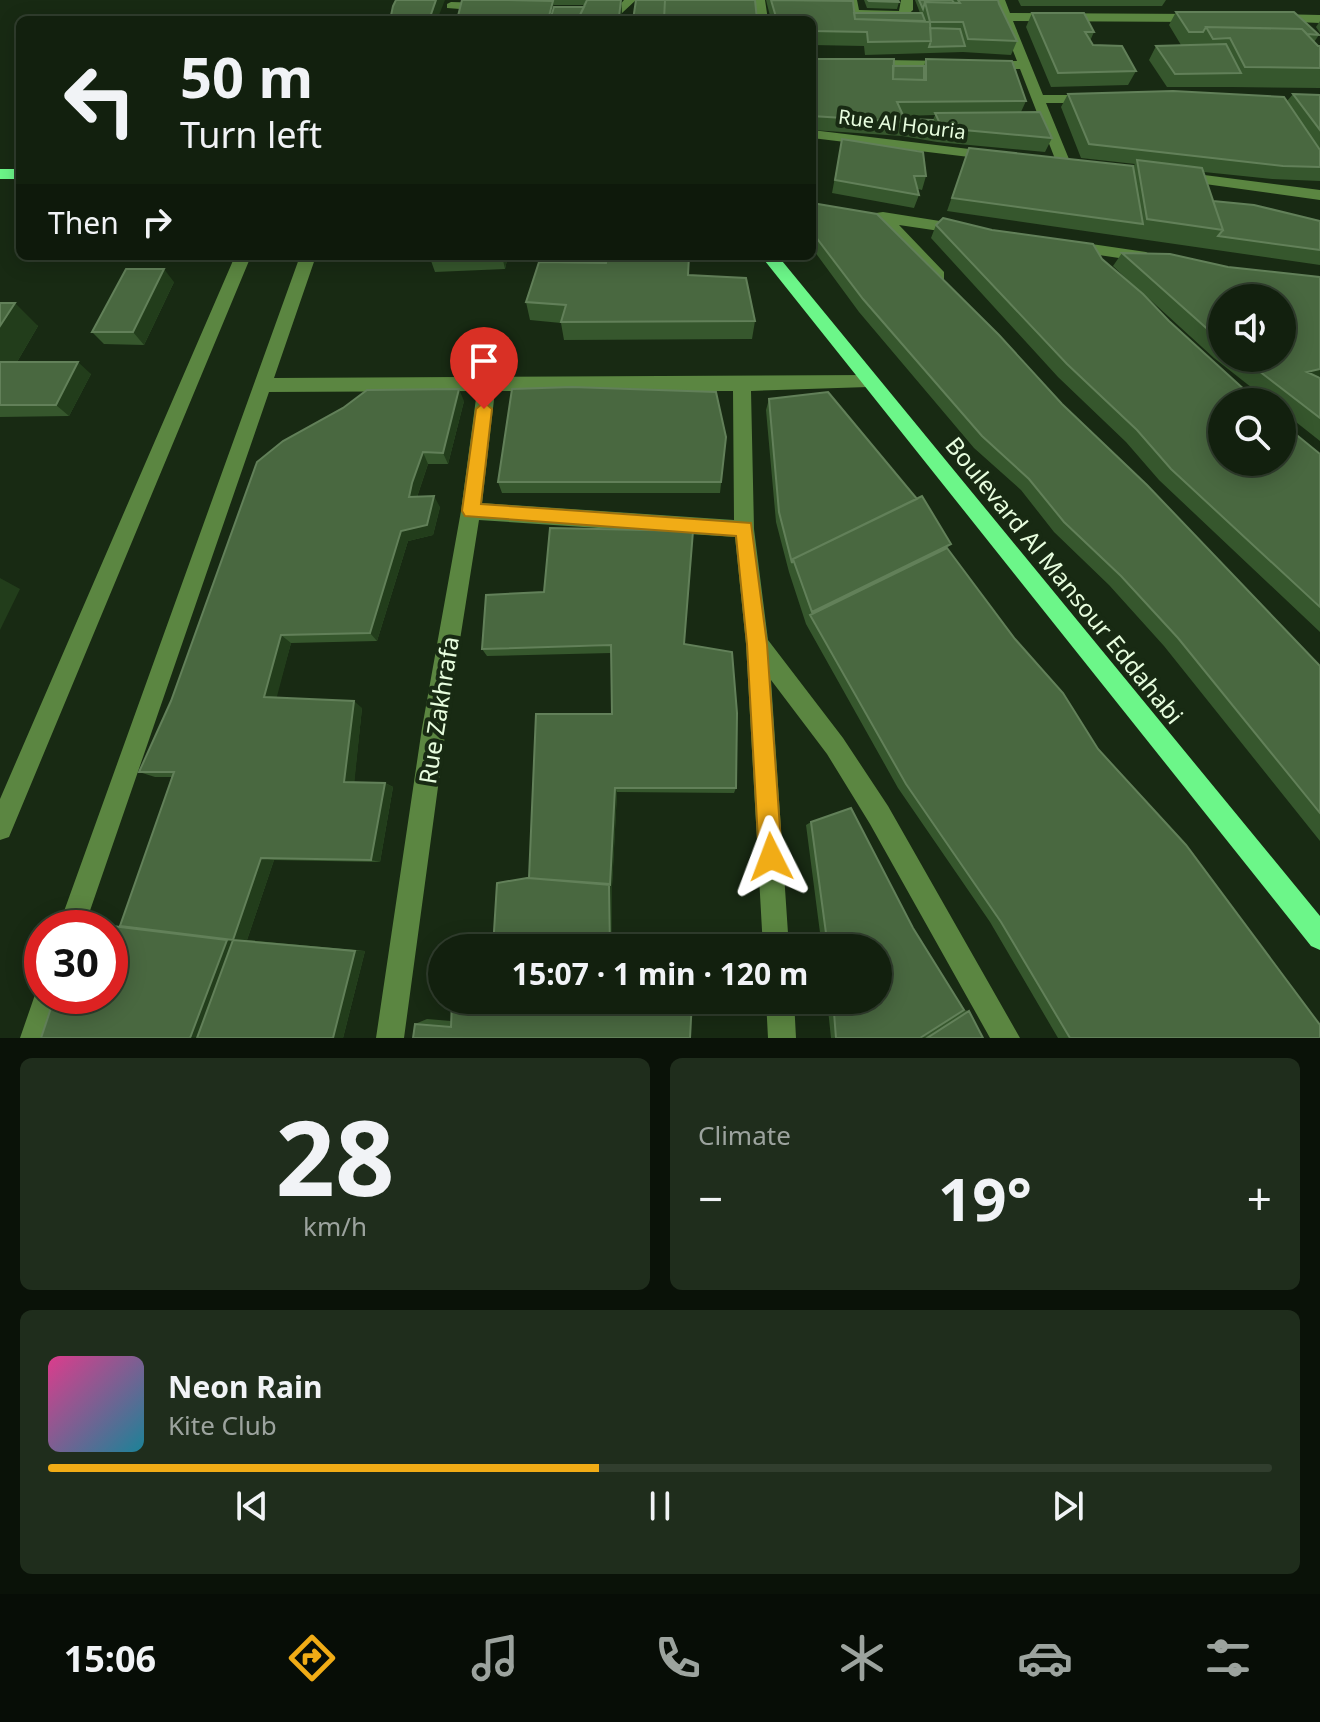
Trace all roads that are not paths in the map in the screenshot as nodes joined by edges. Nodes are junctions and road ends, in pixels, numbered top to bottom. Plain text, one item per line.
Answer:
1 (851, 0) edge
2 (907, 0) edge
3 (999, 0) edge
4 (1170, 0) edge
5 (451, 3) edge
6 (495, 7) edge
7 (626, 7) edge
8 (583, 10) edge
9 (1004, 17) junction
10 (1182, 18) junction
11 (1210, 18) edge
12 (1266, 18) edge
13 (1320, 19) edge
14 (816, 63) edge
15 (965, 65) edge
16 (980, 65) edge
17 (1024, 65) junction
18 (1039, 99) junction
19 (1101, 99) edge
20 (816, 134) edge
21 (1017, 158) edge
22 (1048, 162) edge
23 (1171, 176) edge
24 (1320, 195) edge
25 (973, 231) edge
26 (1048, 242) edge
27 (1077, 247) junction
28 (241, 260) edge
29 (307, 260) edge
30 (772, 260) edge
31 (1168, 261) edge
32 (1099, 267) edge
33 (947, 285) edge
34 (868, 380) junction
35 (487, 383) junction
36 (742, 384) junction
37 (260, 385) junction
38 (471, 511) junction
39 (744, 529) junction
40 (757, 644) junction
41 (0, 828) edge
42 (77, 910) edge
43 (775, 934) edge
44 (1320, 937) edge
45 (42, 1014) edge
46 (781, 1014) edge
47 (34, 1038) edge
48 (390, 1038) edge
49 (782, 1038) edge
50 (1006, 1038) edge

1 - 2 street
3 - 9 street
4 - 10 street
5 - 6 street
7 - 8 street
9 - 10 street
9 - 17 street
10 - 11 street
12 - 13 street
14 - 15 street
16 - 17 street
17 - 18 street
18 - 19 street
18 - 22 street
20 - 21 street, Rue Al Houria
23 - 24 street
25 - 33 street
26 - 27 street
27 - 31 street
27 - 32 street
28 - 41 street
29 - 37 street
30 - 34 main road, Boulevard Al Mansour Eddahabi
34 - 36 street
34 - 44 main road, Boulevard Al Mansour Eddahabi
35 - 36 street
35 - 37 street
35 - 38 street, Rue Zakhrafa
36 - 39 street
37 - 42 street
38 - 39 street
38 - 48 street, Rue Zakhrafa
39 - 40 street
40 - 43 street
40 - 50 street
45 - 47 street
46 - 49 street

